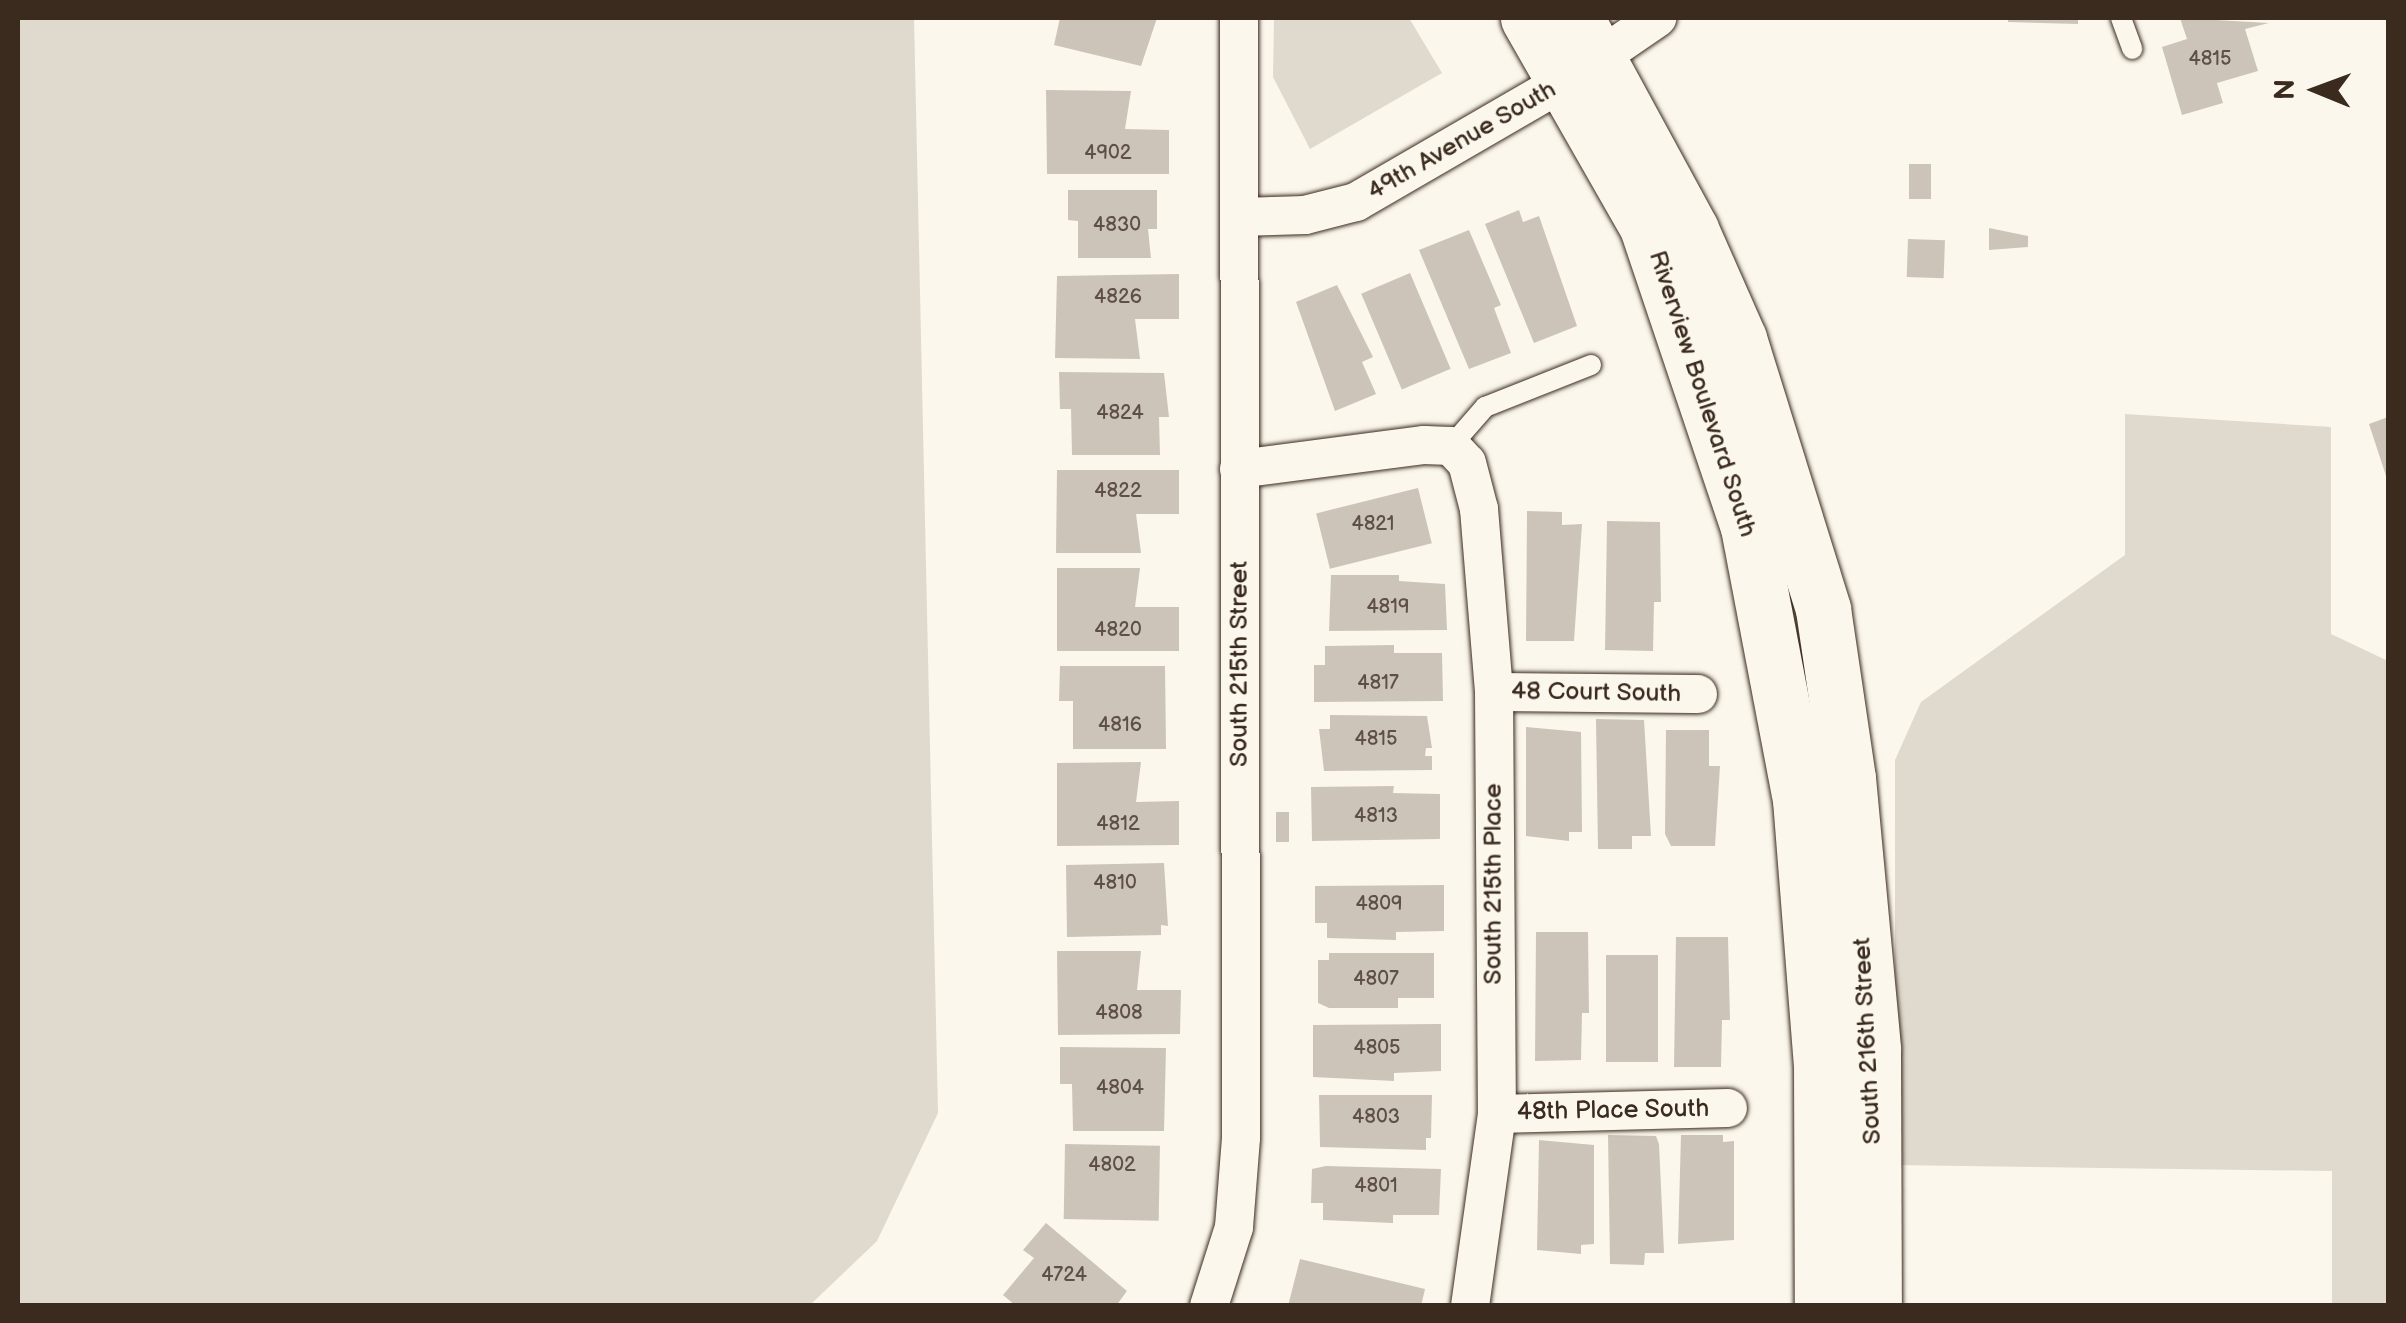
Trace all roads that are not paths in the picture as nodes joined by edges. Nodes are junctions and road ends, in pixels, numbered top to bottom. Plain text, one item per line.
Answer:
1 (1239, 18) edge
2 (1528, 18) edge
3 (1657, 18) edge
4 (2121, 18) edge
5 (2132, 49) dead end
6 (1580, 52) edge
7 (1241, 217) junction
8 (1590, 364) dead end
9 (1459, 454) junction
10 (1239, 469) junction
11 (1494, 692) junction
12 (1698, 694) dead end
13 (1824, 788) junction
14 (1728, 1108) dead end
15 (1497, 1114) junction
16 (1209, 1306) edge
17 (1470, 1306) edge
18 (1822, 1306) edge
19 (1874, 1306) edge

1 - 7 street, South 215th Street
2 - 6 street, Riverview Boulevard South
3 - 6 street
4 - 5 lane
6 - 7 street, 49th Avenue South
6 - 13 street, Riverview Boulevard South
7 - 10 street, South 215th Street
8 - 9 lane
9 - 10 street
9 - 11 street, South 215th Place
10 - 16 street, South 215th Street
11 - 12 street, 48 Court South
11 - 15 street, South 215th Place
13 - 18 street, South 216th Street
13 - 19 street, South 216th Street
14 - 15 street, 48th Place South
15 - 17 street, South 215th Place

